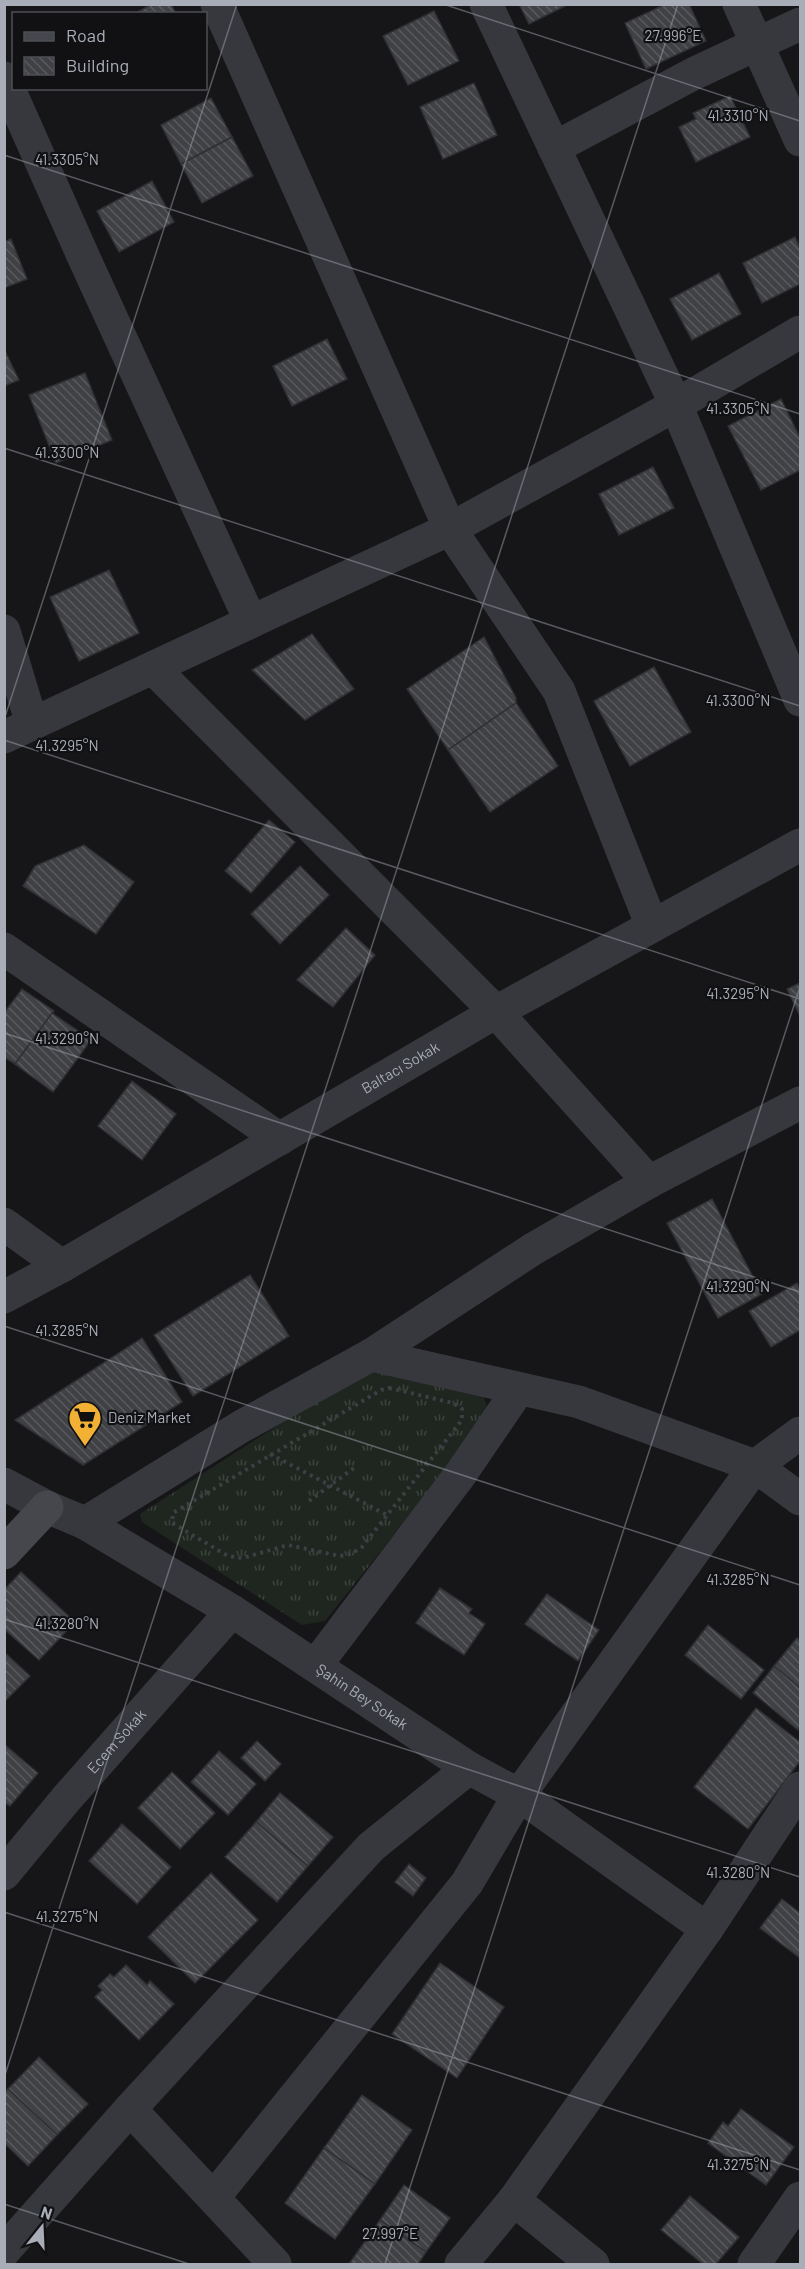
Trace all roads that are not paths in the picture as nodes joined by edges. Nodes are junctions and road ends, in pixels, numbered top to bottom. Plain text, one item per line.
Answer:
1 (217, 4) edge
2 (486, 4) edge
3 (739, 4) edge
4 (801, 24) edge
5 (756, 44) junction
6 (4, 78) edge
7 (801, 140) edge
8 (554, 148) junction
9 (801, 332) edge
10 (676, 405) junction
11 (450, 529) junction
12 (251, 622) junction
13 (4, 631) edge
14 (153, 668) junction
15 (801, 700) edge
16 (18, 730) edge
17 (801, 845) edge
18 (652, 926) junction
19 (4, 949) edge
20 (496, 1012) junction
21 (801, 1103) edge
22 (280, 1139) junction
23 (649, 1182) junction
24 (4, 1224) edge
25 (62, 1266) junction
26 (4, 1297) edge
27 (371, 1355) junction
28 (518, 1390) junction
29 (801, 1433) edge
30 (755, 1466) junction
31 (4, 1484) edge
32 (801, 1498) edge
33 (47, 1507) junction
34 (85, 1523) junction
35 (4, 1552) edge
36 (232, 1611) junction
37 (316, 1665) junction
38 (469, 1768) junction
39 (801, 1788) edge
40 (519, 1796) junction
41 (4, 1874) edge
42 (707, 1929) junction
43 (130, 2109) junction
44 (214, 2197) junction
45 (801, 2199) edge
46 (514, 2200) junction
47 (4, 2251) edge
48 (275, 2265) edge
49 (461, 2265) edge
50 (593, 2265) edge
51 (754, 2265) edge

1 - 11 street
2 - 8 street
3 - 5 street
4 - 5 street
5 - 7 street
5 - 8 street
6 - 12 street
8 - 10 street
9 - 10 street
10 - 11 street
10 - 15 street
11 - 12 street
11 - 18 street
12 - 14 street
13 - 16 street
14 - 16 street
14 - 20 street
17 - 18 street, Baltacı Sokak
18 - 20 street, Baltacı Sokak
19 - 22 street
20 - 22 street, Baltacı Sokak
20 - 23 street
21 - 23 street
22 - 25 street, Baltacı Sokak
23 - 27 street
24 - 25 street
25 - 26 street, Baltacı Sokak
27 - 28 street
27 - 34 street
28 - 30 street
28 - 37 street
29 - 30 street
30 - 32 street
30 - 40 street
31 - 33 street, Şahin Bey Sokak
33 - 34 street, Şahin Bey Sokak
33 - 35 street
34 - 36 street, Şahin Bey Sokak
36 - 37 street, Şahin Bey Sokak
36 - 41 street, Ecem Sokak
37 - 38 street, Şahin Bey Sokak
38 - 40 street, Şahin Bey Sokak
38 - 43 street
39 - 42 street
40 - 42 street, Şahin Bey Sokak
40 - 44 street
42 - 46 street
43 - 44 street
43 - 47 street
44 - 48 street
45 - 51 street
46 - 49 street
46 - 50 street

